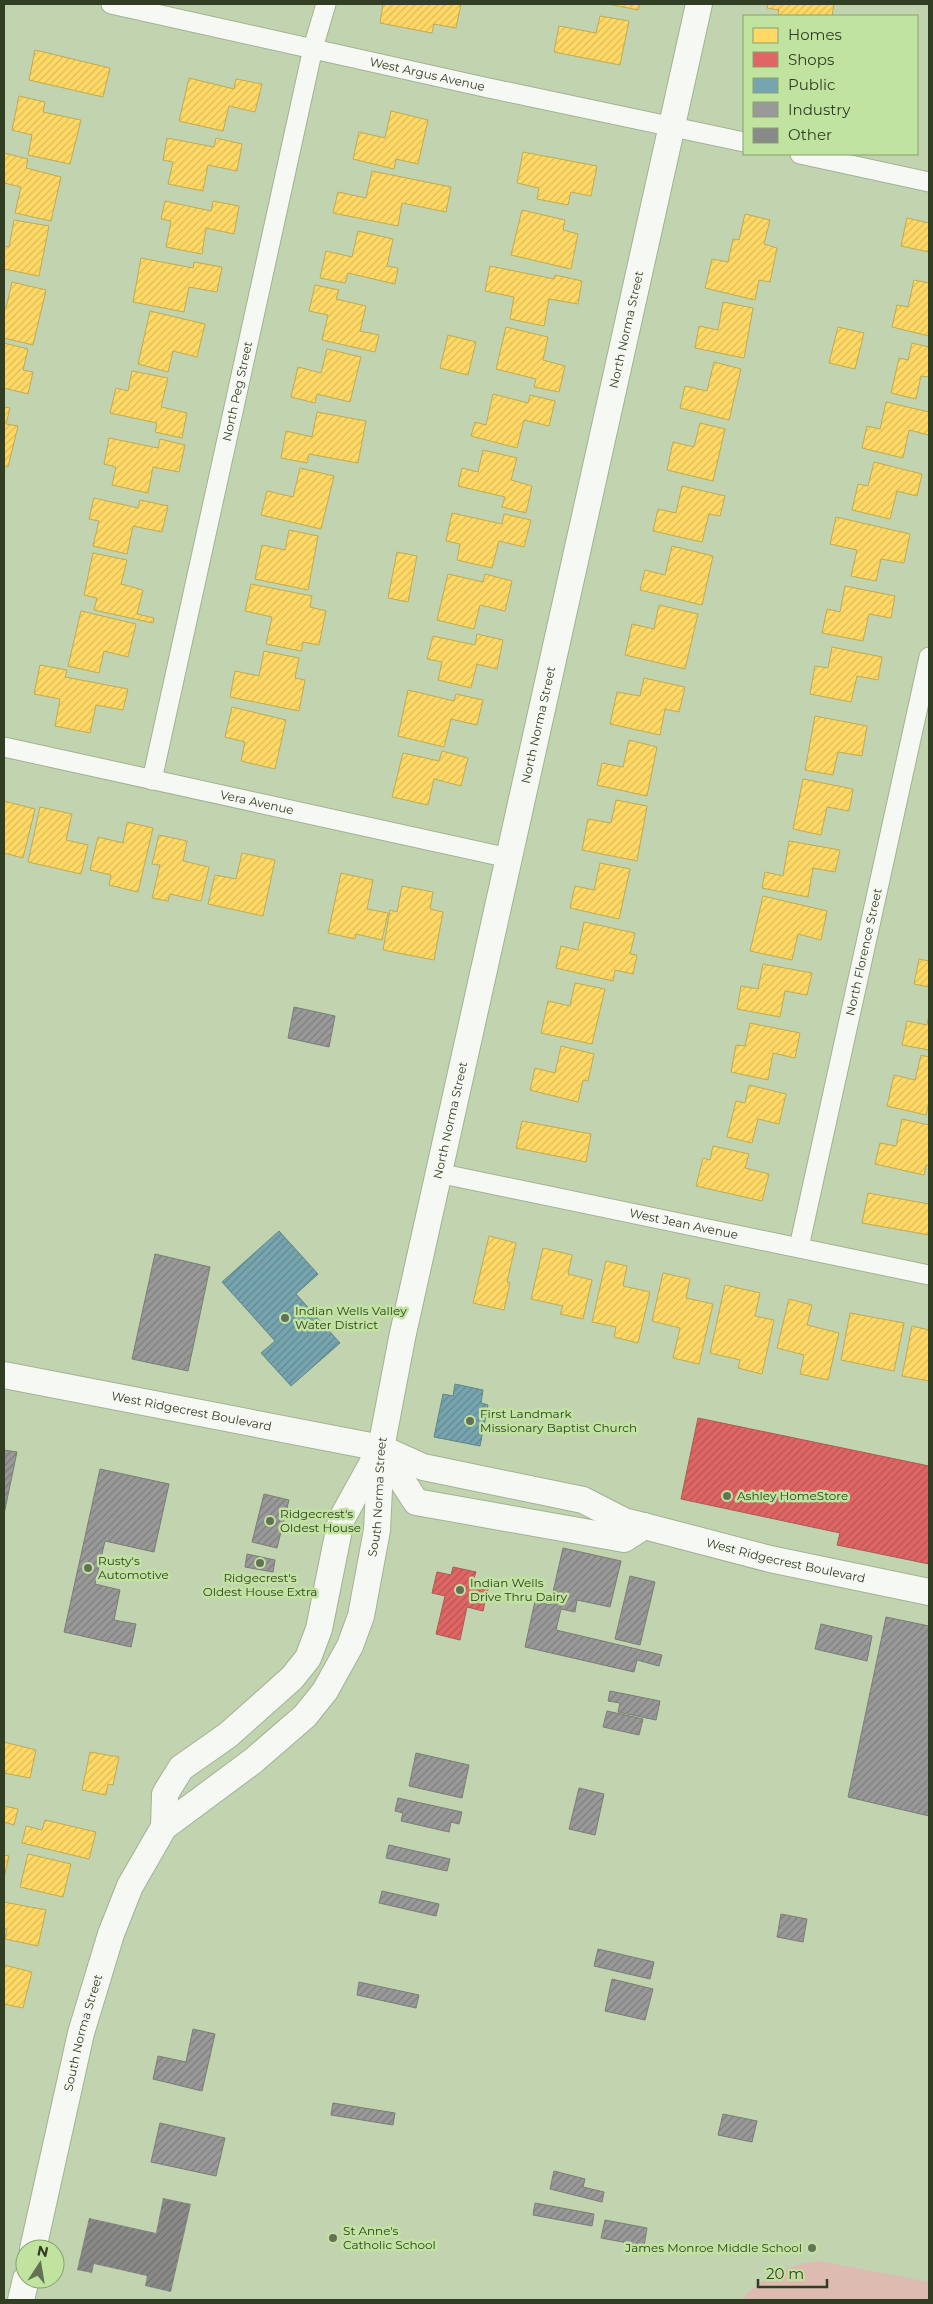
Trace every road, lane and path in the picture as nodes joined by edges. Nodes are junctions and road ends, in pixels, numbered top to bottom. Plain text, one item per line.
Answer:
1 (111, 4) edge
2 (326, 4) edge
3 (699, 4) edge
4 (313, 48) junction
5 (672, 126) junction
6 (743, 142) edge
7 (805, 155) edge
8 (929, 182) edge
9 (929, 657) edge
10 (4, 747) edge
11 (152, 780) junction
12 (509, 858) junction
13 (438, 1173) junction
14 (799, 1247) junction
15 (929, 1275) edge
16 (4, 1375) edge
17 (381, 1448) junction
18 (644, 1526) junction
19 (929, 1592) edge
20 (164, 1827) junction
21 (35, 2239) edge

1 - 4 street, West Argus Avenue
2 - 4 street, North Peg Street
3 - 5 main road, North Norma Street
4 - 5 street, West Argus Avenue
4 - 11 street, North Peg Street
5 - 6 street, West Argus Avenue
5 - 12 main road, North Norma Street
7 - 8 street
9 - 14 street, North Florence Street
10 - 11 street, Vera Avenue
11 - 12 street, Vera Avenue
12 - 13 main road, North Norma Street
13 - 14 street, West Jean Avenue
13 - 17 main road, North Norma Street
14 - 15 street, West Jean Avenue
16 - 17 main road, West Ridgecrest Boulevard
17 - 18 main road, West Ridgecrest Boulevard
17 - 18 main road
17 - 20 main road, South Norma Street
17 - 20 main road, South Norma Street
18 - 19 main road, West Ridgecrest Boulevard
20 - 21 main road, South Norma Street

